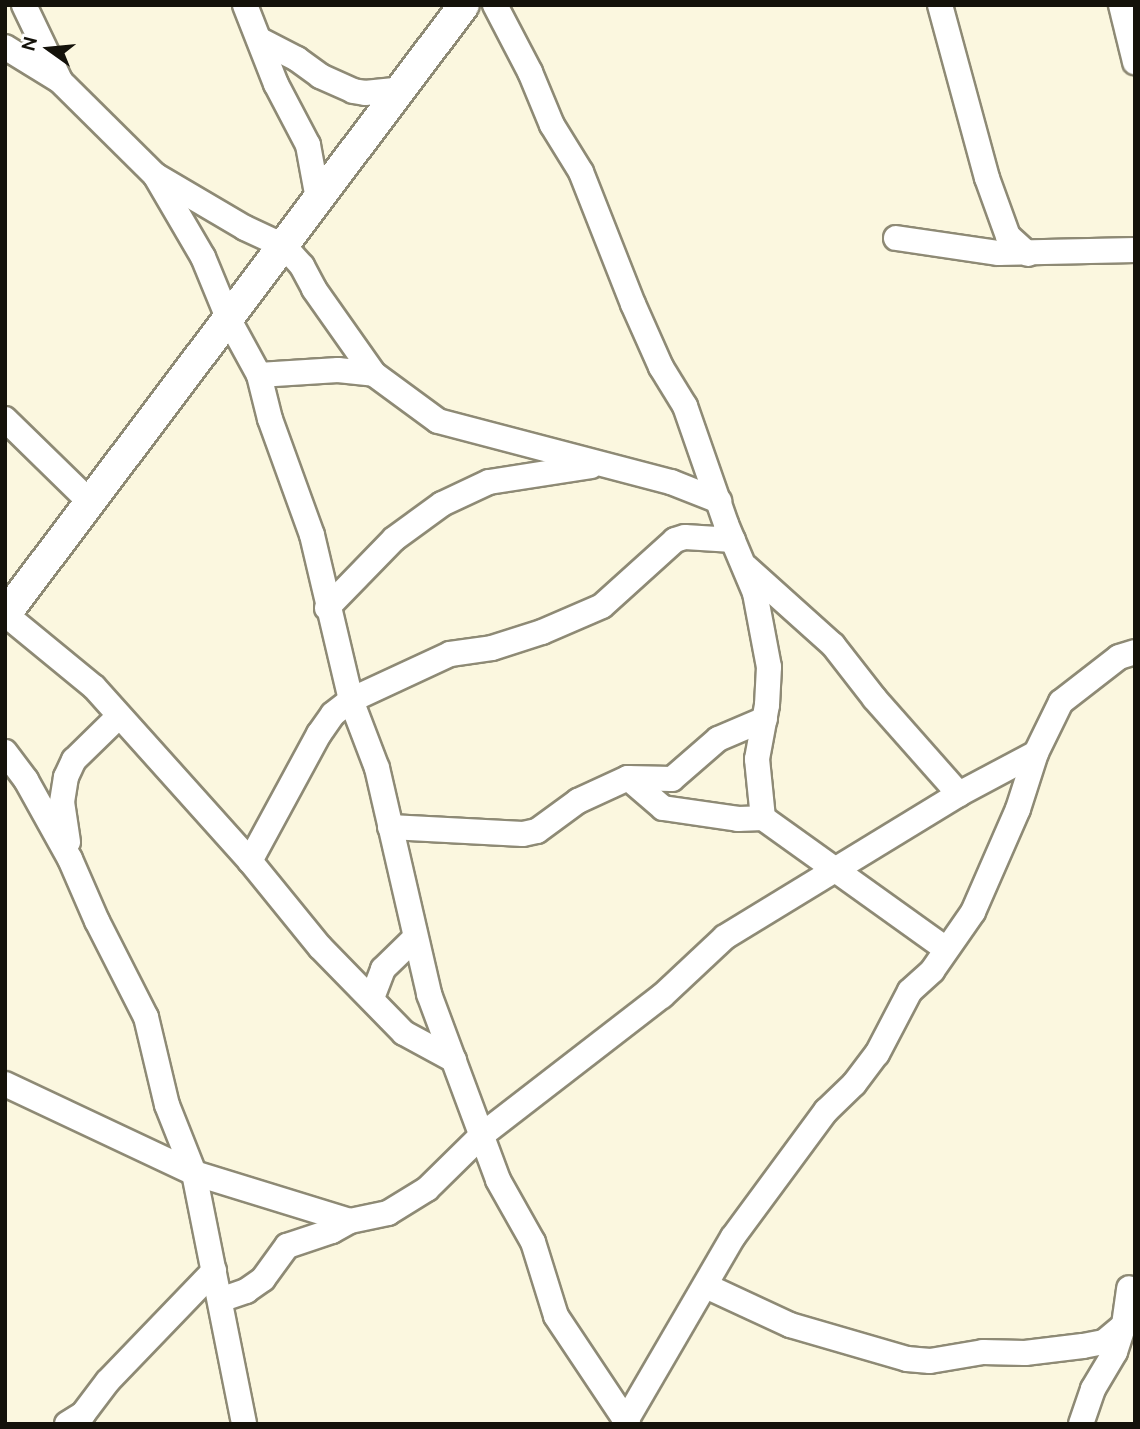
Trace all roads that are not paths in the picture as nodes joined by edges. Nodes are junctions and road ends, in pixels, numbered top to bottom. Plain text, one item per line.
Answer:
1 (24, 5) edge
2 (245, 5) edge
3 (464, 5) edge
4 (495, 5) edge
5 (940, 5) edge
6 (1121, 5) edge
7 (260, 40) junction
8 (5, 47) edge
9 (1135, 62) edge
10 (60, 81) junction
11 (402, 89) junction
12 (155, 175) junction
13 (318, 199) junction
14 (896, 238) dead end
15 (1003, 245) junction
16 (284, 246) junction
17 (1135, 250) edge
18 (229, 320) junction
19 (374, 374) junction
20 (259, 375) junction
21 (5, 419) edge
22 (604, 464) junction
23 (719, 501) junction
24 (91, 503) junction
25 (733, 540) junction
26 (743, 564) junction
27 (9, 603) edge
28 (327, 608) junction
29 (1135, 652) edge
30 (351, 700) junction
31 (118, 717) junction
32 (765, 719) junction
33 (5, 752) edge
34 (1037, 753) junction
35 (628, 778) junction
36 (959, 794) junction
37 (763, 818) junction
38 (390, 827) junction
39 (70, 859) junction
40 (250, 861) junction
41 (837, 869) junction
42 (415, 939) junction
43 (946, 949) junction
44 (383, 969) junction
45 (350, 976) junction
46 (372, 998) junction
47 (454, 1060) junction
48 (5, 1084) edge
49 (482, 1135) junction
50 (194, 1173) junction
51 (350, 1221) junction
52 (214, 1271) junction
53 (706, 1286) junction
54 (1129, 1288) dead end
55 (220, 1300) junction
56 (1124, 1325) junction
57 (626, 1422) edge
58 (67, 1424) edge
59 (244, 1424) edge
60 (1081, 1424) edge

1 - 10 street
2 - 7 street
3 - 11 main road
4 - 23 street
5 - 15 street
6 - 9 street
7 - 11 street
7 - 13 street
8 - 10 street
10 - 12 street
11 - 13 main road
12 - 16 street
12 - 18 street
13 - 16 main road
14 - 15 street
15 - 17 street
16 - 18 main road
16 - 19 street
18 - 20 street
18 - 24 main road
19 - 20 street
19 - 22 street
20 - 28 street
21 - 24 street
22 - 23 street
22 - 28 street
23 - 25 street
24 - 27 main road
25 - 26 street
25 - 30 street
26 - 32 street
26 - 36 street
27 - 31 street
28 - 30 street
29 - 34 street
30 - 38 street
30 - 40 street
31 - 39 street
31 - 40 street
32 - 35 street
32 - 37 street
33 - 39 street
34 - 36 street
34 - 43 street
35 - 37 street
35 - 38 street
36 - 41 street
37 - 41 street
38 - 42 street
39 - 50 street
40 - 45 street
41 - 43 street
41 - 49 street
42 - 44 street
42 - 47 street
43 - 53 street
44 - 45 street
44 - 46 street
45 - 46 street
46 - 47 street
47 - 49 street
48 - 50 street
49 - 51 street
49 - 57 street
50 - 51 street
50 - 52 street
51 - 55 street
52 - 55 street
52 - 58 street
53 - 56 street
53 - 57 street
54 - 56 street
55 - 59 street
56 - 60 street

